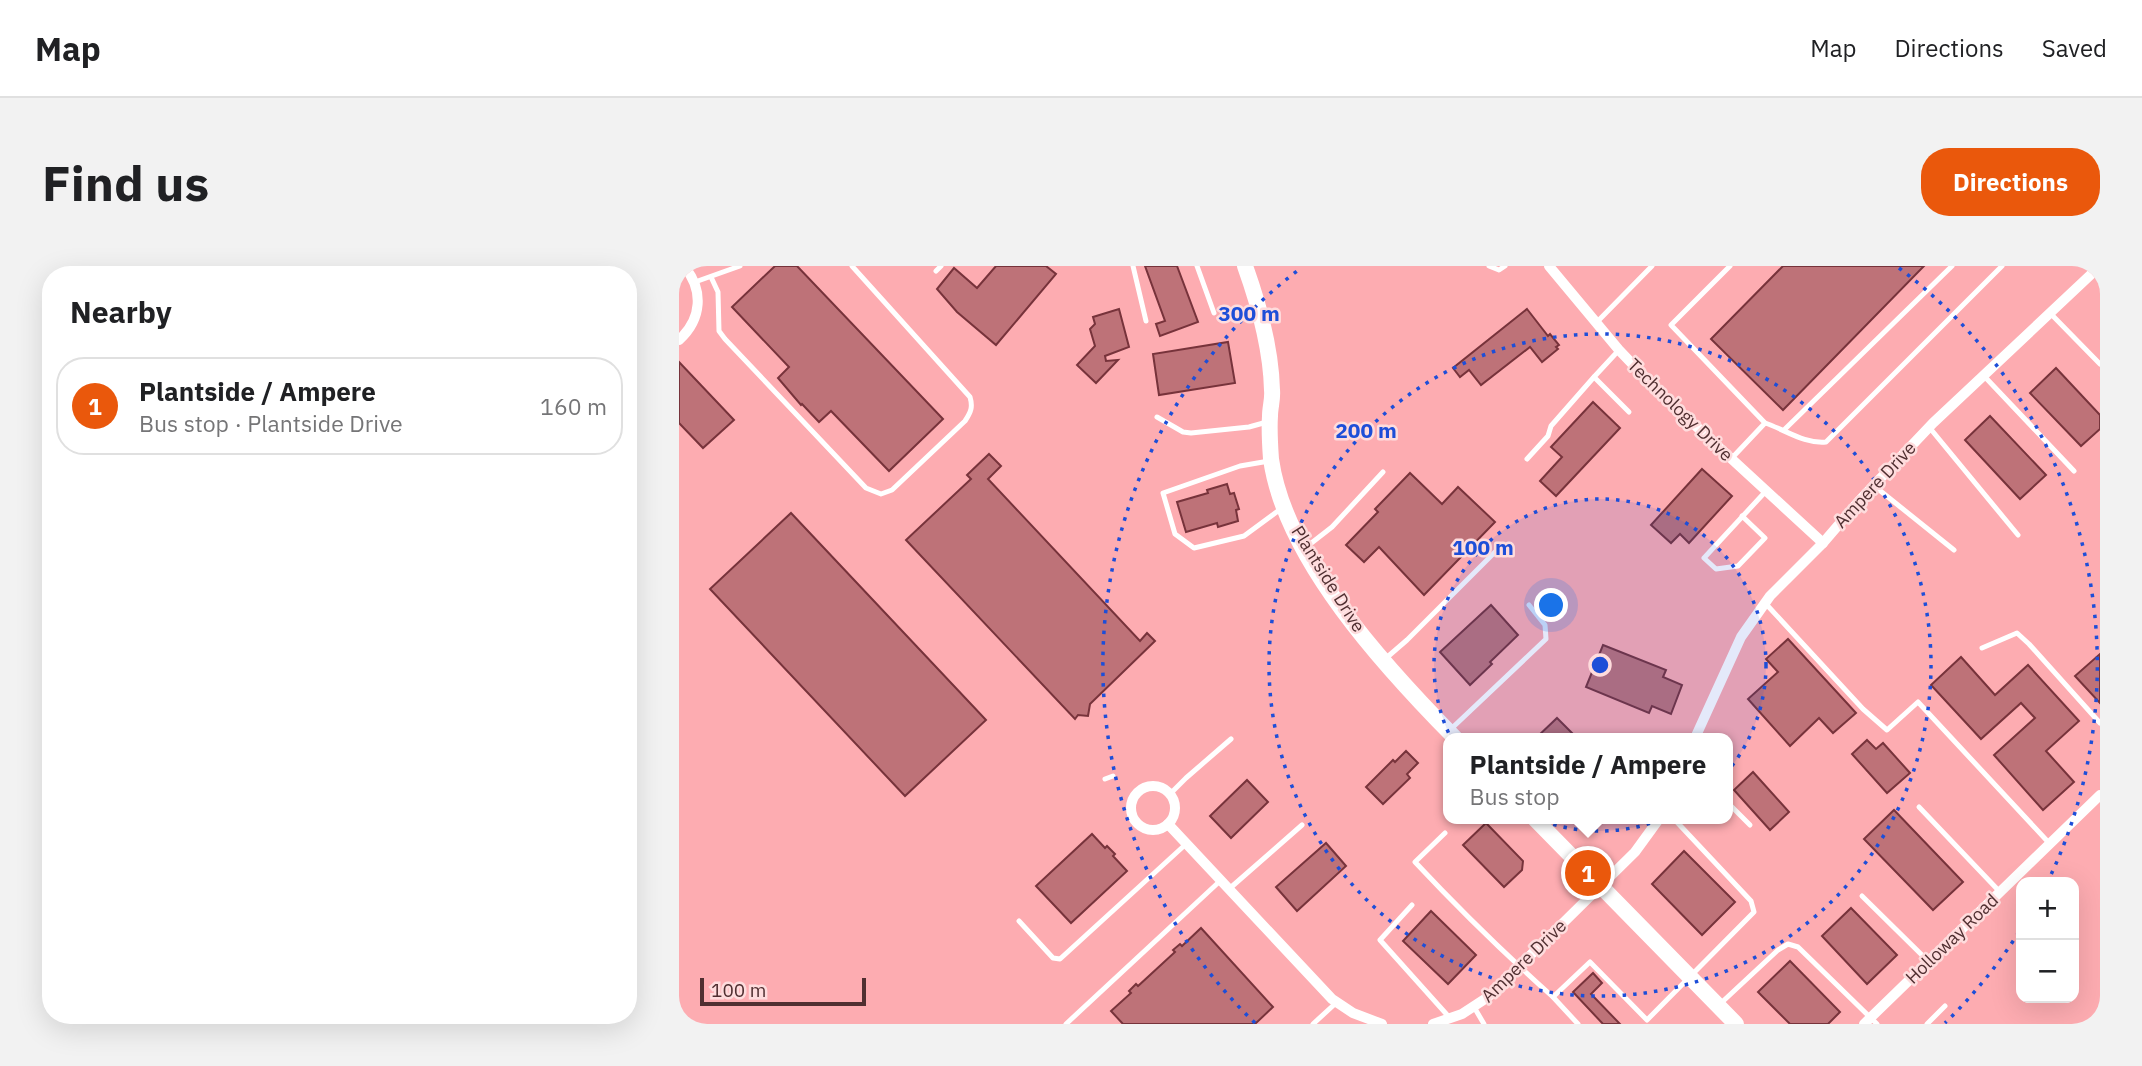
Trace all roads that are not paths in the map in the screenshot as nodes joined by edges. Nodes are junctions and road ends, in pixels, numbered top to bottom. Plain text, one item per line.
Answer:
1 (684, 266) edge
2 (740, 266) edge
3 (852, 266) edge
4 (1133, 266) edge
5 (1197, 266) edge
6 (1245, 266) edge
7 (1489, 266) edge
8 (1505, 266) edge
9 (1549, 266) edge
10 (1652, 266) edge
11 (1730, 266) edge
12 (1952, 266) edge
13 (2002, 266) edge
14 (2100, 266) edge
15 (711, 276) junction
16 (695, 282) junction
17 (1214, 313) dead end
18 (2051, 313) junction
19 (1146, 321) dead end
20 (1596, 323) junction
21 (679, 340) edge
22 (1619, 350) junction
23 (2100, 364) edge
24 (1594, 377) junction
25 (1985, 377) junction
26 (1629, 412) dead end
27 (1157, 417) dead end
28 (1270, 420) junction
29 (1765, 423) junction
30 (1930, 427) junction
31 (1785, 429) junction
32 (1527, 459) dead end
33 (1731, 459) junction
34 (1272, 461) junction
35 (2074, 471) dead end
36 (1383, 472) dead end
37 (1873, 485) junction
38 (1766, 491) junction
39 (1285, 506) junction
40 (1742, 516) junction
41 (2018, 535) dead end
42 (1822, 543) junction
43 (1501, 546) dead end
44 (1305, 548) junction
45 (1954, 550) dead end
46 (1764, 603) junction
47 (1529, 605) dead end
48 (1982, 648) dead end
49 (1383, 661) junction
50 (2100, 723) edge
51 (1450, 733) edge
52 (1454, 733) edge
53 (1697, 733) edge
54 (1231, 739) dead end
55 (1113, 776) dead end
56 (1105, 779) dead end
57 (1170, 794) junction
58 (2100, 795) edge
59 (1919, 807) dead end
60 (1733, 808) edge
61 (1168, 824) junction
62 (1540, 824) edge
63 (1655, 824) edge
64 (1679, 824) edge
65 (1302, 825) dead end
66 (1750, 825) dead end
67 (1444, 834) dead end
68 (1186, 843) junction
69 (2050, 844) junction
70 (1225, 885) junction
71 (1601, 886) junction
72 (2000, 892) junction
73 (1862, 897) dead end
74 (1412, 905) dead end
75 (1019, 921) dead end
76 (1929, 961) junction
77 (1519, 967) junction
78 (1689, 977) junction
79 (1553, 998) junction
80 (1337, 1002) junction
81 (1718, 1006) junction
82 (1945, 1006) dead end
83 (1474, 1007) junction
84 (1451, 1019) junction
85 (1644, 1022) edge
86 (1871, 1022) edge
87 (1066, 1024) edge
88 (1313, 1024) edge
89 (1382, 1024) edge
90 (1433, 1024) edge
91 (1484, 1024) edge
92 (1579, 1024) edge
93 (1736, 1024) edge
94 (1927, 1024) edge

1 - 16 street
2 - 15 lane
3 - 15 lane
4 - 19 lane
5 - 17 lane
6 - 28 street, Plantside Drive
7 - 8 lane
9 - 20 street, Technology Drive
10 - 20 lane
11 - 29 lane
12 - 31 lane
13 - 31 lane
14 - 18 street, Ampere Drive
15 - 16 lane
16 - 21 street
18 - 23 lane
18 - 25 street, Ampere Drive
20 - 22 street, Technology Drive
22 - 24 lane
22 - 33 street, Technology Drive
24 - 26 lane
24 - 32 lane
25 - 30 street, Ampere Drive
25 - 35 lane
27 - 28 lane
28 - 34 street, Plantside Drive
29 - 31 lane
29 - 33 lane
30 - 37 street, Ampere Drive
30 - 41 lane
33 - 38 street, Technology Drive
34 - 39 street, Plantside Drive
34 - 39 lane
36 - 44 lane
37 - 42 street, Ampere Drive
37 - 45 lane
38 - 40 lane
38 - 42 street, Technology Drive
39 - 44 street, Plantside Drive
40 - 40 lane
42 - 46 street, Ampere Drive
43 - 49 lane
44 - 49 street, Plantside Drive
46 - 53 street, Ampere Drive
46 - 69 lane
47 - 52 lane
48 - 50 lane
49 - 51 street, Plantside Drive
54 - 57 lane
55 - 56 lane
57 - 61 street
57 - 61 street
58 - 69 street, Holloway Road
59 - 72 lane
60 - 66 lane
61 - 68 street
62 - 71 street
63 - 71 street, Ampere Drive
64 - 78 lane
65 - 70 lane
67 - 77 lane
68 - 70 street
68 - 75 lane
69 - 72 street, Holloway Road
70 - 80 street
70 - 87 lane
71 - 77 street, Ampere Drive
71 - 78 street
72 - 76 street, Holloway Road
73 - 76 lane
74 - 84 lane
76 - 86 street, Holloway Road
77 - 79 lane
77 - 83 street, Ampere Drive
78 - 81 street
78 - 85 lane
79 - 85 lane
79 - 92 lane
80 - 88 lane
80 - 89 street
81 - 86 lane
81 - 93 street
82 - 94 lane
83 - 84 street, Ampere Drive
83 - 91 lane
84 - 90 street, Ampere Drive

